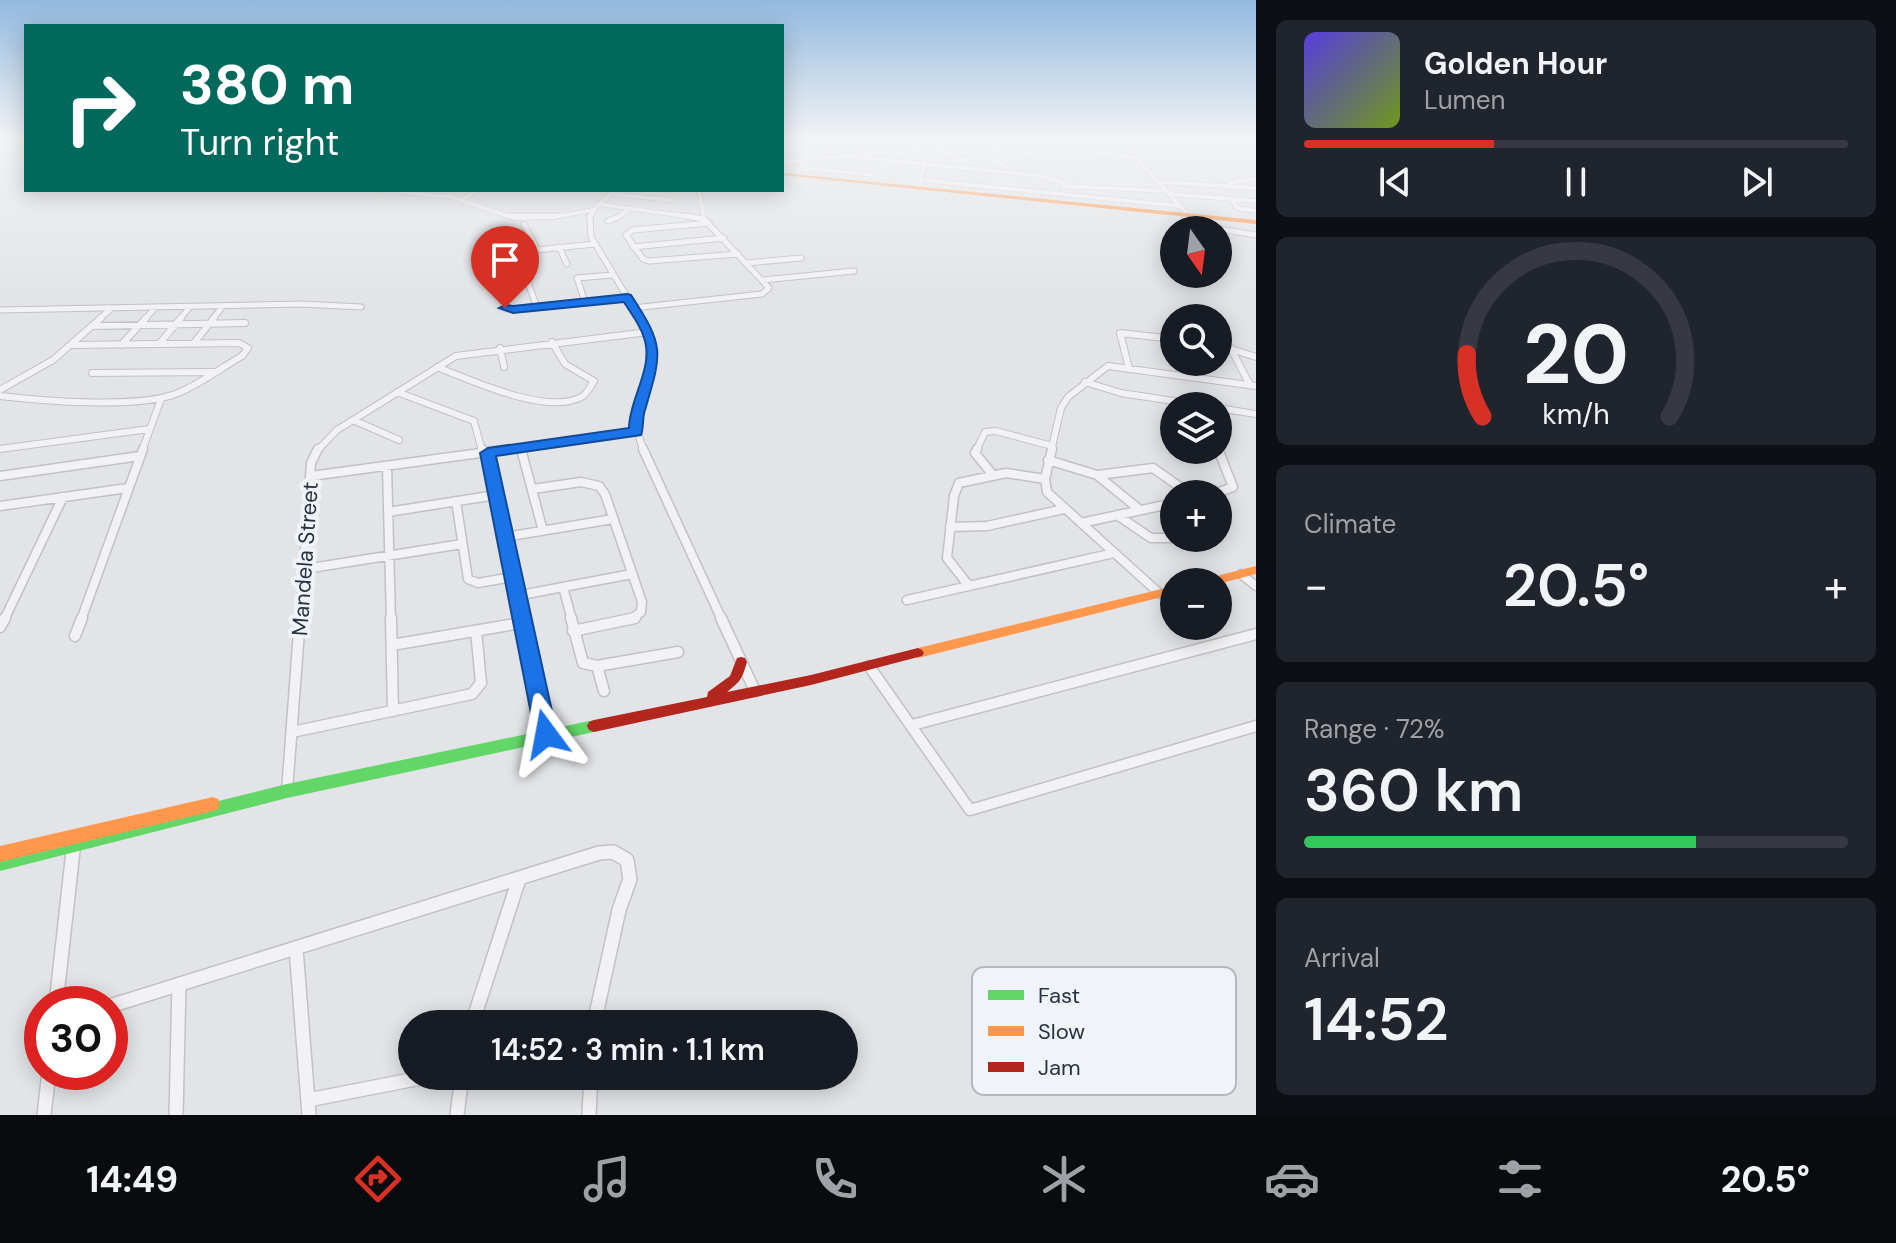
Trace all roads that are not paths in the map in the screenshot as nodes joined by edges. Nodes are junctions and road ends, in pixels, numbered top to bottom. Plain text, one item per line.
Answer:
1 (969, 190) edge
2 (1035, 190) edge
3 (1066, 190) edge
4 (1106, 190) edge
5 (1148, 190) edge
6 (409, 192) edge
7 (449, 192) edge
8 (473, 192) edge
9 (613, 192) edge
10 (700, 192) edge
11 (1044, 192) joint
12 (1169, 192) junction
13 (1237, 193) dead end
14 (1066, 194) junction
15 (443, 196) junction
16 (1109, 199) junction
17 (1229, 199) junction
18 (671, 200) dead end
19 (462, 201) junction
20 (1253, 201) edge
21 (596, 207) junction
22 (629, 208) junction
23 (1256, 211) edge
24 (1183, 213) junction
25 (608, 221) dead end
26 (707, 221) junction
27 (1256, 223) edge
28 (524, 224) dead end
29 (1256, 235) edge
30 (724, 238) junction
31 (594, 244) junction
32 (559, 247) junction
33 (633, 247) junction
34 (537, 249) junction
35 (516, 251) junction
36 (738, 254) junction
37 (801, 258) dead end
38 (747, 263) junction
39 (567, 264) dead end
40 (854, 271) dead end
41 (613, 275) junction
42 (763, 280) junction
43 (627, 298) junction
44 (585, 302) junction
45 (223, 306) junction
46 (156, 307) junction
47 (190, 307) junction
48 (361, 307) dead end
49 (537, 307) junction
50 (112, 308) junction
51 (633, 308) junction
52 (0, 310) edge
53 (245, 323) dead end
54 (176, 324) junction
55 (209, 324) junction
56 (141, 325) junction
57 (93, 326) junction
58 (648, 332) junction
59 (1160, 338) edge
60 (552, 342) junction
61 (194, 343) junction
62 (159, 344) junction
63 (72, 345) junction
64 (121, 345) junction
65 (500, 348) junction
66 (1232, 348) edge
67 (1232, 350) edge
68 (1256, 357) edge
69 (437, 367) junction
70 (504, 367) dead end
71 (1129, 368) junction
72 (214, 372) junction
73 (1160, 372) edge
74 (92, 373) dead end
75 (1188, 376) edge
76 (1085, 382) junction
77 (1253, 386) edge
78 (397, 392) junction
79 (0, 393) edge
80 (161, 399) junction
81 (1160, 399) edge
82 (1232, 410) edge
83 (1256, 414) edge
84 (353, 420) junction
85 (149, 429) junction
86 (636, 432) junction
87 (399, 440) dead end
88 (1052, 446) junction
89 (521, 448) junction
90 (0, 449) edge
91 (485, 453) junction
92 (140, 456) junction
93 (1048, 460) junction
94 (387, 467) junction
95 (993, 475) junction
96 (1097, 475) junction
97 (0, 476) edge
98 (311, 476) junction
99 (1045, 479) junction
100 (1170, 480) edge
101 (128, 488) junction
102 (533, 489) junction
103 (496, 495) junction
104 (63, 497) junction
105 (456, 501) junction
106 (0, 506) edge
107 (1160, 506) edge
108 (1064, 509) junction
109 (1140, 510) junction
110 (388, 512) junction
111 (1117, 515) junction
112 (613, 519) junction
113 (1081, 523) junction
114 (950, 527) junction
115 (543, 531) junction
116 (505, 537) junction
117 (1160, 541) edge
118 (462, 544) junction
119 (1114, 553) junction
120 (389, 556) junction
121 (305, 569) junction
122 (1256, 570) edge
123 (632, 574) junction
124 (1241, 574) junction
125 (1232, 576) edge
126 (512, 577) junction
127 (969, 586) junction
128 (1256, 586) edge
129 (563, 587) junction
130 (1160, 594) joint
131 (516, 596) junction
132 (907, 600) dead end
133 (521, 623) junction
134 (1, 624) edge
135 (476, 631) junction
136 (573, 631) junction
137 (1256, 634) edge
138 (75, 636) dead end
139 (392, 645) junction
140 (678, 652) dead end
141 (741, 662) junction
142 (597, 666) junction
143 (869, 666) junction
144 (604, 691) dead end
145 (755, 691) junction
146 (706, 701) junction
147 (393, 711) junction
148 (912, 725) junction
149 (1256, 726) edge
150 (292, 732) junction
151 (546, 734) junction
152 (287, 791) junction
153 (74, 839) junction
154 (0, 854) edge
155 (0, 863) edge
156 (519, 879) junction
157 (296, 948) junction
158 (179, 984) junction
159 (58, 986) edge
160 (128, 1000) edge
161 (477, 1010) edge
162 (597, 1010) edge
163 (398, 1084) edge
164 (47, 1090) edge
165 (460, 1090) edge
166 (590, 1090) edge
167 (309, 1107) edge
168 (44, 1115) edge
169 (176, 1115) edge
170 (457, 1115) edge
171 (589, 1115) edge

1 - 24 main road
2 - 11 street
3 - 14 street
4 - 16 street
5 - 12 street
6 - 15 street
7 - 15 street
8 - 19 street
9 - 18 street
9 - 21 street
10 - 26 street
11 - 14 street
12 - 17 street
12 - 24 street
13 - 17 street
14 - 16 street
15 - 19 street
16 - 24 street
17 - 20 street
17 - 23 street
19 - 21 street
21 - 22 street
21 - 31 street
22 - 25 street
22 - 26 street
24 - 27 main road
24 - 29 street
26 - 30 street
26 - 33 street
28 - 34 street
30 - 33 street
30 - 36 street
31 - 32 street
31 - 41 street
32 - 34 street
32 - 39 street
33 - 36 street
34 - 35 street
35 - 49 street
35 - 49 street
36 - 38 street
37 - 38 street
38 - 42 street
40 - 42 street
41 - 43 street
41 - 44 street
42 - 51 street
43 - 44 street
43 - 51 street
44 - 49 street
45 - 47 street
45 - 48 street
45 - 55 street
46 - 47 street
46 - 50 street
46 - 56 street
47 - 54 street
50 - 52 street
50 - 57 street
51 - 58 street
53 - 55 street
54 - 55 street
54 - 56 street
54 - 62 street
55 - 61 street
56 - 57 street
56 - 64 street
57 - 63 street
58 - 60 street, Mandela Street
58 - 86 street
59 - 71 street
60 - 65 street, Mandela Street
60 - 69 street
61 - 62 street
61 - 72 street
62 - 64 street
63 - 64 street
63 - 79 street
65 - 69 street, Mandela Street
65 - 70 street
66 - 68 street
67 - 77 street
69 - 78 street, Mandela Street
71 - 73 street
71 - 76 street
72 - 74 street
72 - 80 street
75 - 77 street
76 - 81 street
76 - 88 street
78 - 84 street, Mandela Street
78 - 91 street
79 - 80 street
80 - 85 street
82 - 83 street
84 - 87 street
84 - 98 street, Mandela Street
85 - 90 street
85 - 92 street
86 - 89 street
86 - 141 street
88 - 93 street
88 - 95 street
89 - 91 street
89 - 102 street
91 - 94 street
91 - 103 street
92 - 97 street
92 - 101 street
93 - 96 street
93 - 99 street
94 - 98 street
94 - 110 street
95 - 99 street
95 - 114 street
96 - 100 street
96 - 109 street
98 - 121 street, Mandela Street
99 - 108 street
101 - 104 street
101 - 138 street
102 - 112 street
102 - 115 street
103 - 105 street
103 - 116 street
104 - 106 street
104 - 134 street
105 - 110 street
105 - 118 street
107 - 109 street
108 - 113 street
108 - 114 street
109 - 111 street
110 - 120 street
111 - 113 street
111 - 117 street
112 - 115 street
112 - 123 street
113 - 119 street
114 - 127 street
115 - 116 street
116 - 126 street
118 - 120 street
118 - 126 street
119 - 127 street
119 - 130 street
120 - 121 street
120 - 139 street
121 - 150 street, Mandela Street
122 - 124 main road
123 - 129 street
123 - 136 street
124 - 125 main road
124 - 128 street
126 - 131 street
127 - 132 street
129 - 131 street
129 - 136 street
130 - 143 main road
131 - 133 street
133 - 135 street
133 - 151 street
135 - 139 street
135 - 147 street
136 - 142 street
137 - 148 street
139 - 147 street
140 - 142 street
141 - 145 street
141 - 146 main road
142 - 144 street
143 - 145 main road
143 - 148 street
145 - 146 main road
146 - 151 main road
147 - 150 street
148 - 149 street
150 - 152 street, Mandela Street
151 - 152 main road
152 - 153 main road
153 - 154 main road
153 - 155 main road
153 - 159 street
156 - 157 street
156 - 161 street
156 - 162 street
157 - 158 street
157 - 167 street
158 - 160 street
158 - 169 street
163 - 167 street
164 - 168 street
165 - 170 street
166 - 171 street

